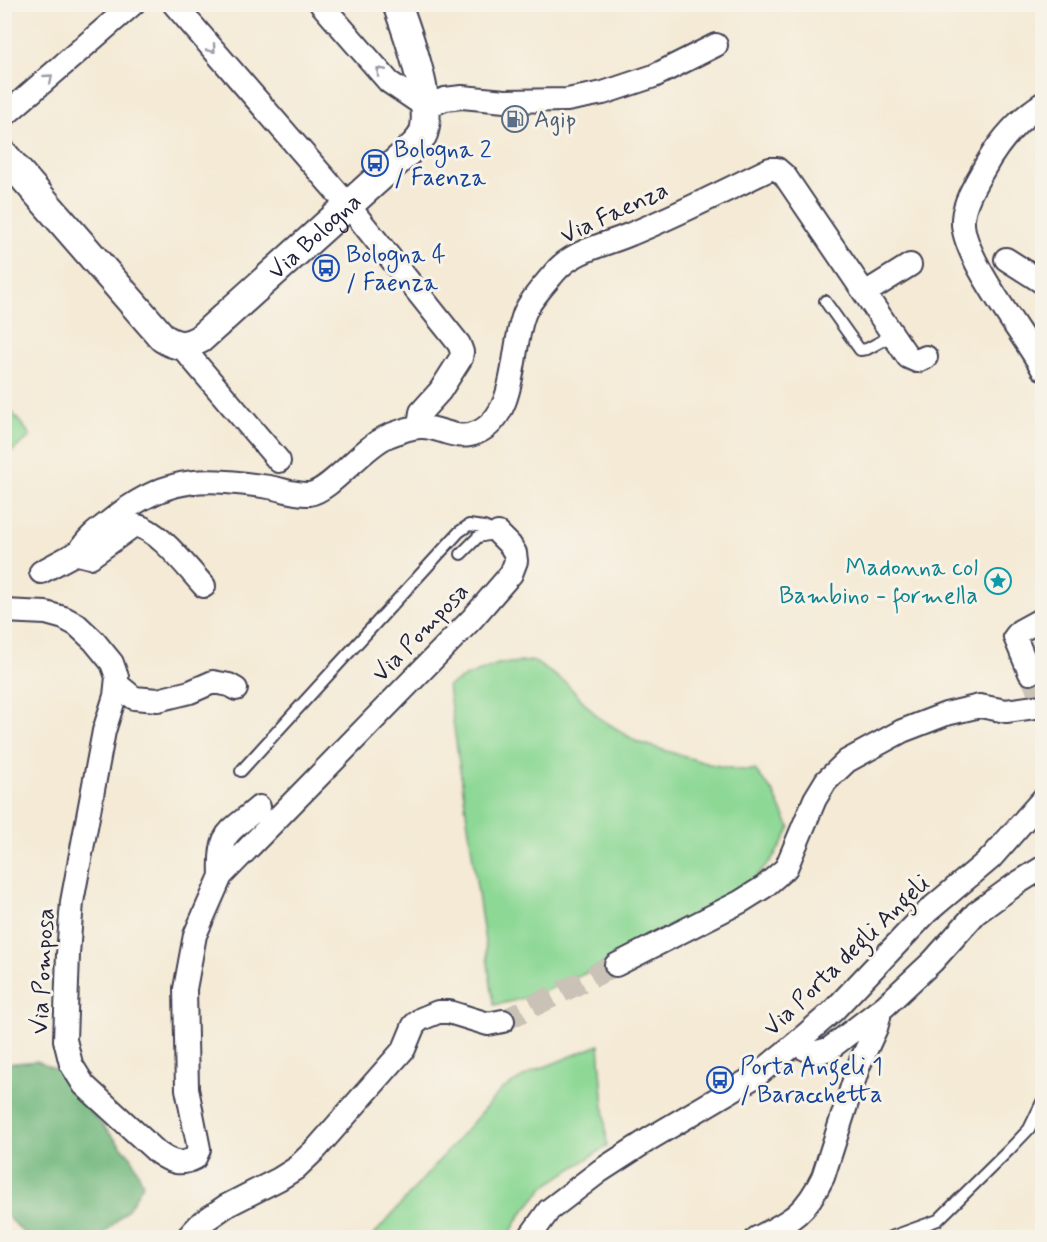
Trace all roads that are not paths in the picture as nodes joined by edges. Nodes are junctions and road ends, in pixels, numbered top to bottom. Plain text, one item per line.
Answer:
1 (133, 4) edge
2 (174, 4) edge
3 (321, 4) edge
4 (397, 4) edge
5 (716, 45) dead end
6 (1042, 104) edge
7 (426, 107) junction
8 (4, 116) edge
9 (4, 154) edge
10 (348, 205) junction
11 (1006, 259) dead end
12 (910, 265) dead end
13 (1042, 282) edge
14 (864, 293) junction
15 (825, 302) dead end
16 (893, 335) junction
17 (181, 346) junction
18 (926, 357) dead end
19 (1042, 368) edge
20 (423, 427) junction
21 (279, 461) dead end
22 (498, 533) junction
23 (80, 551) junction
24 (460, 554) dead end
25 (41, 572) dead end
26 (204, 586) dead end
27 (4, 611) edge
28 (1042, 619) edge
29 (1030, 673) tunnel mouth
30 (117, 684) junction
31 (236, 689) dead end
32 (1042, 706) edge
33 (241, 771) dead end
34 (1042, 800) edge
35 (260, 807) dead end
36 (1042, 868) edge
37 (221, 876) junction
38 (616, 965) tunnel mouth
39 (876, 1013) junction
40 (503, 1021) tunnel mouth
41 (795, 1044) junction
42 (1042, 1102) edge
43 (187, 1238) edge
44 (529, 1238) edge
45 (757, 1238) edge
46 (888, 1238) edge

8 -> 1 street
2 -> 10 street
7 -> 3 street
4 - 7 street, Via Bologna
5 - 7 street
6 - 19 street
7 - 10 street, Via Bologna
9 - 17 street
10 - 17 street, Via Bologna
10 - 20 street
11 - 13 street
12 - 14 street
14 - 16 street, Via Faenza
14 - 20 street, Via Faenza
15 - 16 lane
16 - 18 street, Via Faenza
17 - 21 street
20 - 23 street, Via Faenza
22 - 24 lane
22 - 33 lane
22 - 37 street, Via Pomposa
23 - 25 street
23 - 26 street
27 - 30 street
28 - 29 street
30 - 31 street
30 - 37 street, Via Pomposa
32 - 38 street
34 - 41 street, Via Porta degli Angeli
35 - 37 street
36 - 39 street
39 - 41 street
39 - 45 street
40 - 43 street
41 - 44 street, Via Porta degli Angeli
42 - 46 lane

